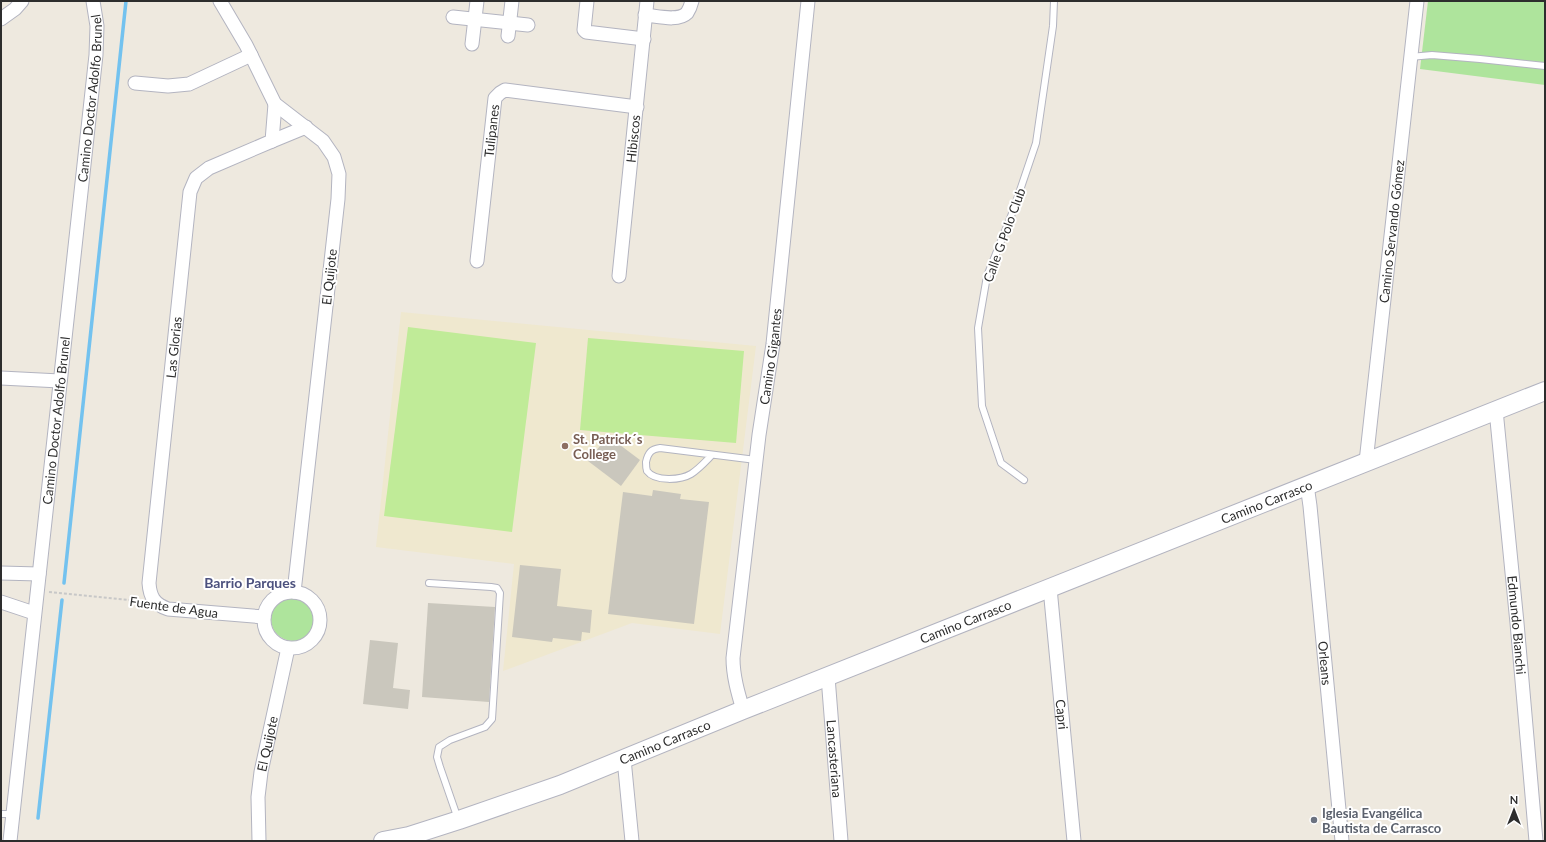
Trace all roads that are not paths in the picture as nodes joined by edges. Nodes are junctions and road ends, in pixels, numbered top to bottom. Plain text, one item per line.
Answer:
1 (22, 1) edge
2 (93, 1) edge
3 (220, 1) edge
4 (476, 1) edge
5 (512, 1) edge
6 (587, 1) edge
7 (646, 1) edge
8 (692, 1) edge
9 (808, 1) edge
10 (1054, 1) edge
11 (1417, 1) edge
12 (645, 15) junction
13 (453, 17) dead end
14 (1, 19) edge
15 (474, 20) junction
16 (528, 25) dead end
17 (509, 30) junction
18 (644, 39) junction
19 (472, 44) dead end
20 (251, 55) junction
21 (1410, 57) junction
22 (1545, 66) edge
23 (135, 83) dead end
24 (275, 104) junction
25 (637, 107) junction
26 (306, 127) junction
27 (272, 141) junction
28 (477, 261) dead end
29 (619, 276) dead end
30 (1, 378) edge
31 (60, 381) junction
32 (1545, 390) edge
33 (1496, 410) junction
34 (712, 455) junction
35 (756, 460) junction
36 (1366, 462) junction
37 (1024, 480) dead end
38 (1307, 485) junction
39 (1, 573) edge
40 (39, 574) junction
41 (429, 583) dead end
42 (1050, 588) junction
43 (294, 592) junction
44 (154, 601) joint
45 (1, 602) edge
46 (34, 613) junction
47 (264, 618) junction
48 (288, 648) junction
49 (828, 677) junction
50 (743, 710) junction
51 (624, 759) junction
52 (6, 814) edge
53 (459, 820) junction
54 (410, 838) edge
55 (10, 841) edge
56 (260, 841) edge
57 (383, 841) edge
58 (632, 841) edge
59 (841, 841) edge
60 (1074, 841) edge
61 (1342, 841) edge
62 (1536, 841) edge

1 - 14 street
2 - 31 street, Camino Doctor Adolfo Brunel
3 - 20 street, El Quijote
4 - 15 street
5 - 17 street
6 - 18 street
7 - 12 street, Hibiscos
8 - 12 street
9 - 35 street, Camino Gigantes
10 - 37 lane, Calle G Polo Club
11 - 21 street, Camino Servando Gómez
12 - 18 street, Hibiscos
13 - 15 street
15 - 17 street
15 - 19 street
16 - 17 street
18 - 25 street, Hibiscos
20 - 23 street
20 - 24 street, El Quijote
21 - 22 lane
21 - 36 street, Camino Servando Gómez
24 - 26 street, El Quijote
24 - 27 street
25 - 28 street, Tulipanes
25 - 29 street, Hibiscos
26 - 27 street, Las Glorias
26 - 43 street, El Quijote
27 - 44 street, Las Glorias
30 - 31 street
31 - 40 street, Camino Doctor Adolfo Brunel
32 - 33 main road, Camino Carrasco
33 - 36 main road, Camino Carrasco
33 - 62 street, Edmundo Bianchi
34 - 34 lane
34 - 35 lane
35 - 50 street, Camino Gigantes
36 - 38 main road, Camino Carrasco
38 - 42 main road, Camino Carrasco
38 - 61 street, Orleans
39 - 40 street
40 - 46 street, Camino Doctor Adolfo Brunel
41 - 53 lane
42 - 49 main road, Camino Carrasco
42 - 60 street, Capri
43 - 47 street
43 - 48 street
44 - 47 street, Fuente de Agua
45 - 46 street
46 - 52 street, Camino Doctor Adolfo Brunel
47 - 48 street
48 - 56 street, El Quijote
49 - 50 main road, Camino Carrasco
49 - 59 street, Lancasteriana
50 - 51 main road, Camino Carrasco
51 - 53 main road, Camino Carrasco
51 - 58 street
52 - 55 street, Camino Doctor Adolfo Brunel
53 - 54 main road, Camino Carrasco
54 - 57 main road, Camino Carrasco

